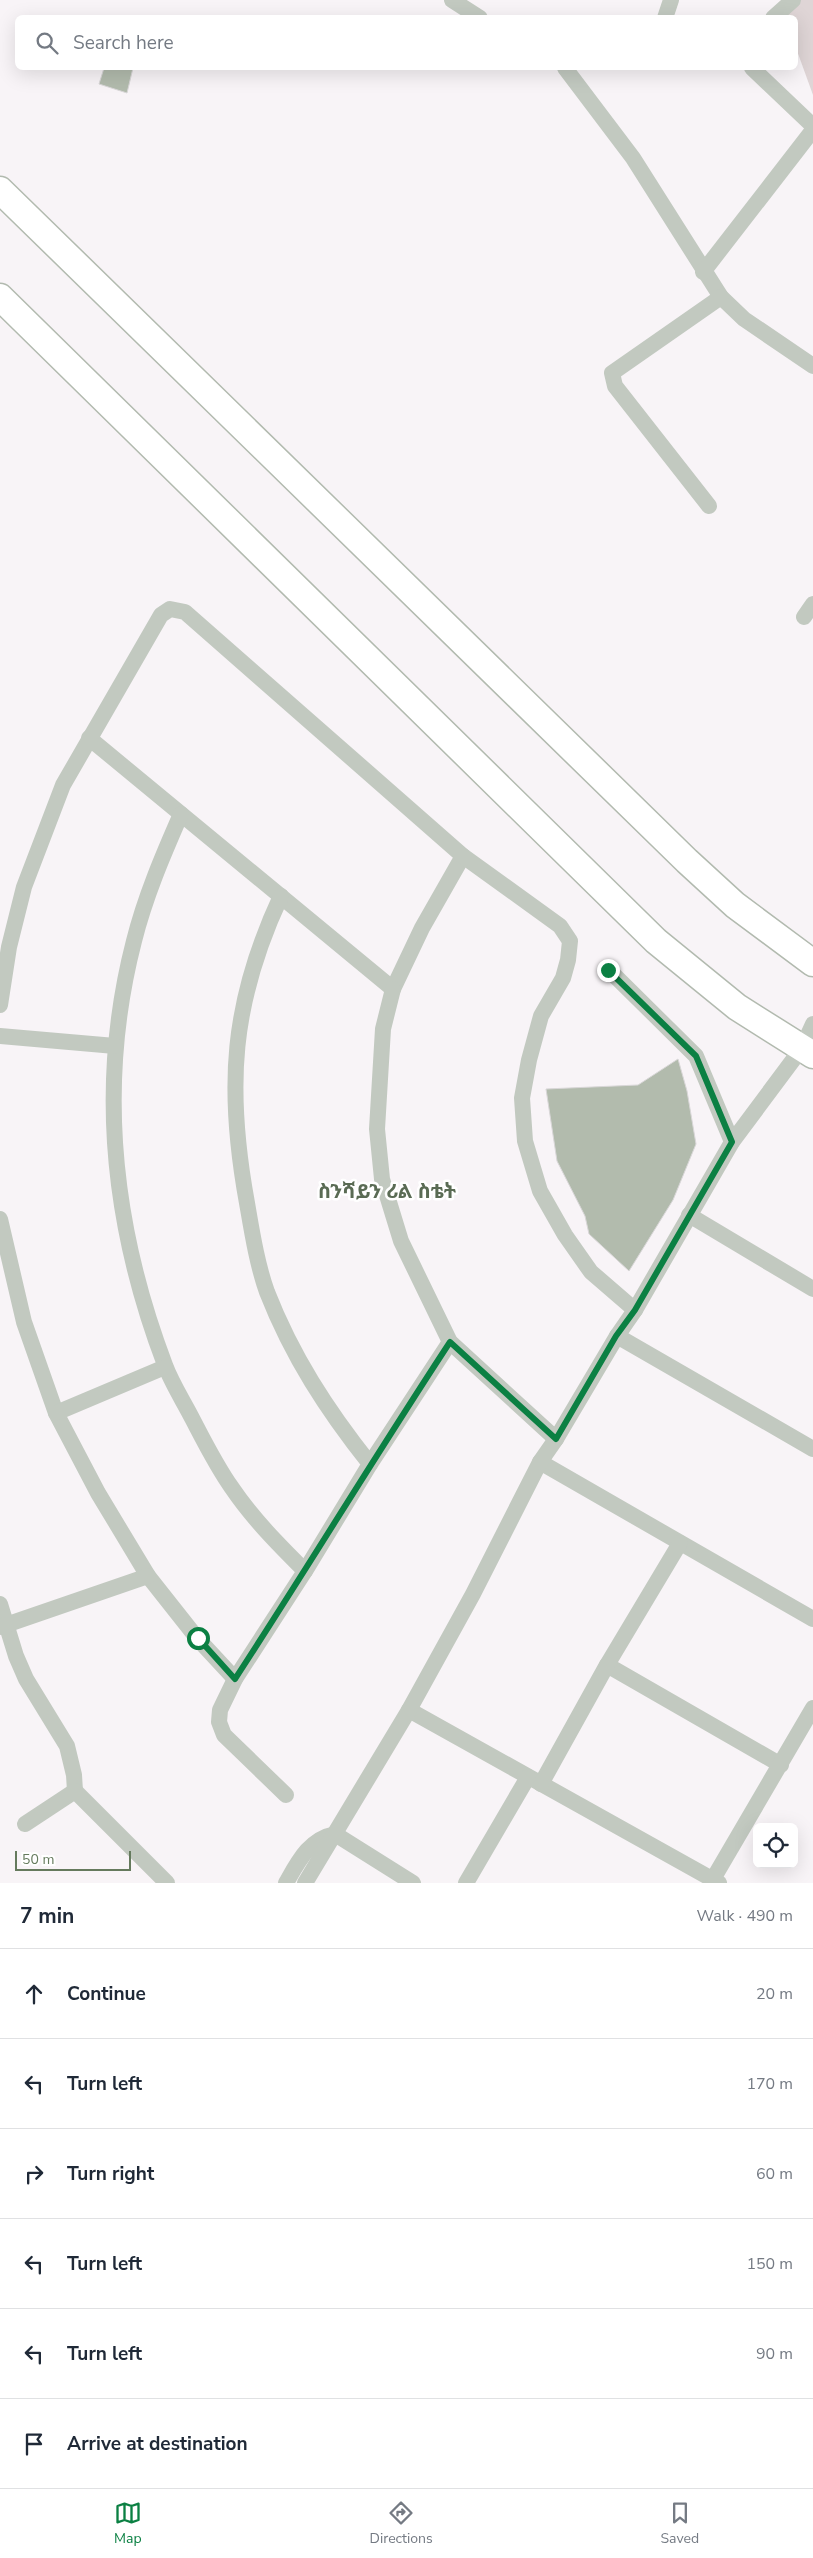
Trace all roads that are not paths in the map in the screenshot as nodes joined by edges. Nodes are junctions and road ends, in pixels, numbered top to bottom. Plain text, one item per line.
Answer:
1 (452, 0) edge
2 (671, 0) edge
3 (793, 0) edge
4 (475, 15) edge
5 (666, 15) edge
6 (776, 15) edge
7 (571, 70) edge
8 (754, 70) edge
9 (813, 128) edge
10 (0, 190) edge
11 (703, 272) junction
12 (721, 296) junction
13 (0, 297) edge
14 (813, 366) edge
15 (710, 506) dead end
16 (89, 738) junction
17 (181, 814) junction
18 (463, 856) junction
19 (281, 896) junction
20 (4, 946) edge
21 (813, 963) edge
22 (608, 970) dead end
23 (394, 989) junction
24 (0, 1005) edge
25 (813, 1024) edge
26 (0, 1036) edge
27 (115, 1046) junction
28 (807, 1052) edge
29 (732, 1142) junction
30 (689, 1215) junction
31 (0, 1219) edge
32 (813, 1289) edge
33 (635, 1310) junction
34 (616, 1336) junction
35 (450, 1342) junction
36 (165, 1367) junction
37 (56, 1413) junction
38 (556, 1439) junction
39 (813, 1449) edge
40 (540, 1462) junction
41 (370, 1464) junction
42 (680, 1543) junction
43 (305, 1572) junction
44 (148, 1576) junction
45 (0, 1604) edge
46 (813, 1619) edge
47 (3, 1626) edge
48 (607, 1665) junction
49 (235, 1679) junction
50 (813, 1708) edge
51 (409, 1710) junction
52 (781, 1764) junction
53 (535, 1781) junction
54 (75, 1791) junction
55 (286, 1796) dead end
56 (25, 1824) dead end
57 (335, 1834) junction
58 (161, 1881) edge
59 (716, 1881) edge
60 (286, 1883) edge
61 (305, 1883) edge
62 (413, 1883) edge
63 (466, 1883) edge

1 - 4 street
2 - 5 street
3 - 6 street
7 - 11 street
8 - 9 street
9 - 11 street
10 - 21 main road
11 - 12 street
12 - 14 street
12 - 15 street
13 - 28 main road
16 - 17 street
16 - 18 street
16 - 20 street
17 - 19 street
17 - 27 street
18 - 23 street
18 - 33 street
19 - 23 street
19 - 41 street
20 - 24 street
22 - 29 street
23 - 35 street
25 - 28 street
26 - 27 street
27 - 36 street
28 - 29 street
29 - 30 street
30 - 32 street
30 - 33 street
31 - 37 street
33 - 34 street
34 - 38 street
34 - 39 street
35 - 38 street
35 - 41 street
36 - 37 street
36 - 43 street
37 - 44 street
38 - 40 street
40 - 42 street
40 - 51 street
41 - 43 street
42 - 46 street
42 - 48 street
43 - 49 street
44 - 47 street
44 - 49 street
45 - 47 street
47 - 54 street
48 - 52 street
48 - 53 street
49 - 55 street
50 - 52 street
51 - 53 street
51 - 57 street
52 - 59 street
53 - 59 street
53 - 63 street
54 - 56 street
54 - 58 street
57 - 60 street
57 - 61 street
57 - 62 street

